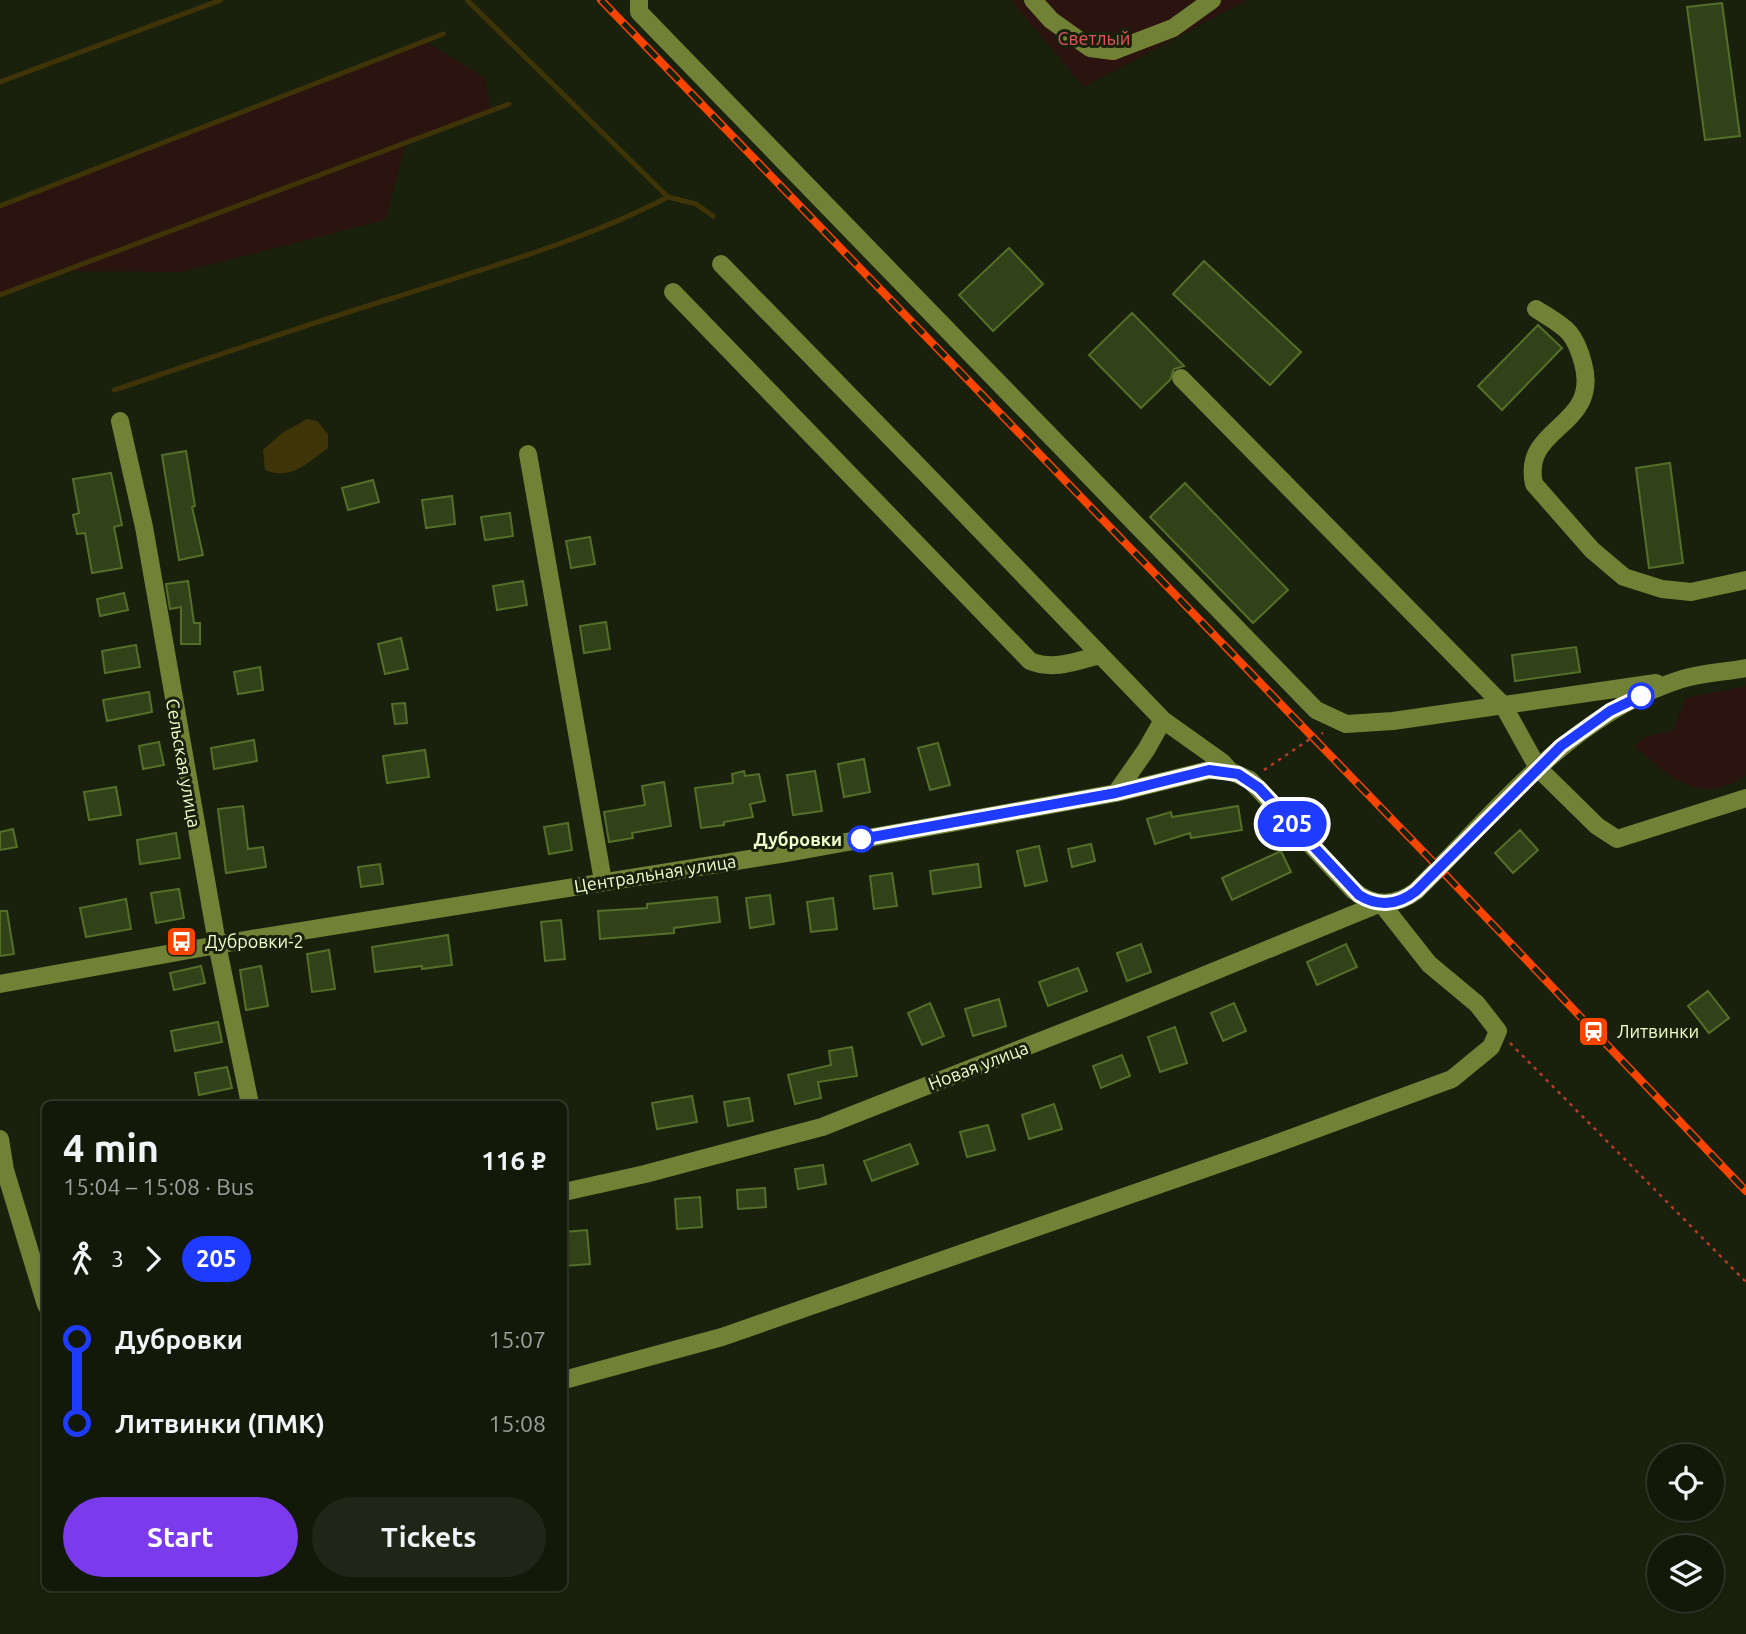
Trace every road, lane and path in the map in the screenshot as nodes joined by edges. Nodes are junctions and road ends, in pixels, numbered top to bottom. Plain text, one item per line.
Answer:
1 (639, 0) edge
2 (1033, 0) edge
3 (1212, 0) edge
4 (721, 264) dead end
5 (673, 292) dead end
6 (1535, 309) dead end
7 (1181, 378) dead end
8 (120, 421) dead end
9 (528, 454) dead end
10 (1746, 580) edge
11 (1100, 655) junction
12 (1746, 668) edge
13 (1684, 678) junction
14 (1503, 705) junction
15 (1163, 720) junction
16 (1346, 724) junction
17 (1538, 768) junction
18 (1234, 773) junction
19 (1116, 793) junction
20 (1746, 798) edge
21 (603, 881) junction
22 (1381, 903) junction
23 (218, 944) junction
24 (0, 984) edge
25 (1498, 1031) junction
26 (249, 1101) edge
27 (0, 1139) edge
28 (567, 1191) edge
29 (1746, 1282) edge
30 (42, 1292) edge
31 (567, 1379) edge

1 - 16 street
2 - 3 street
4 - 11 street
5 - 11 street
6 - 10 street
7 - 14 street
8 - 23 street, Сельская улица
9 - 21 street
11 - 15 street
12 - 13 street
13 - 14 street
13 - 17 street, Новая улица
14 - 16 street
14 - 17 street
15 - 18 street
15 - 19 street
16 - 18 path
17 - 20 street
17 - 22 street, Новая улица
18 - 19 street, Центральная улица
18 - 22 street
19 - 21 street, Центральная улица
21 - 23 street, Центральная улица
22 - 25 street
22 - 28 street, Новая улица
23 - 24 street, Центральная улица
23 - 26 street, Сельская улица
25 - 29 path
25 - 31 street
27 - 30 street

